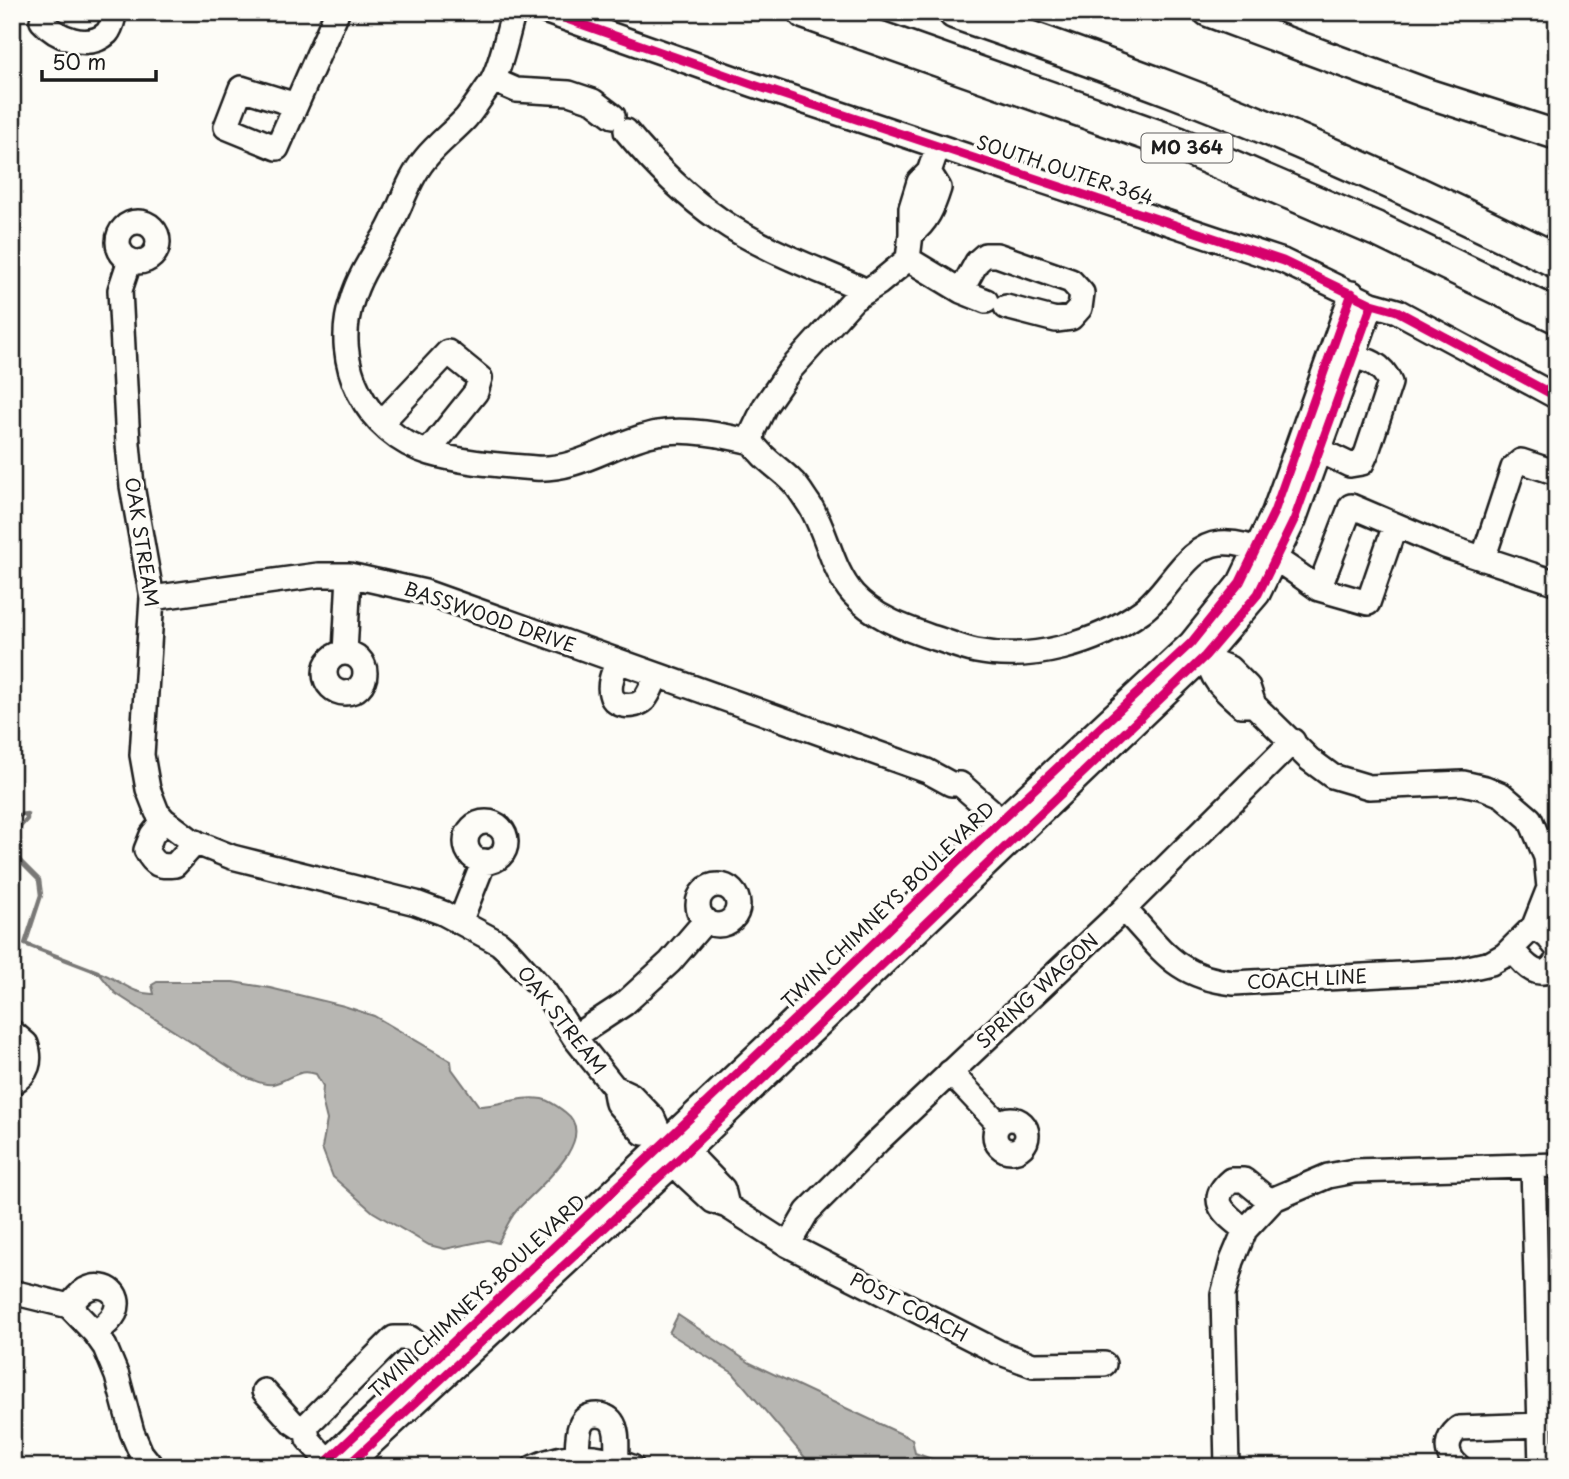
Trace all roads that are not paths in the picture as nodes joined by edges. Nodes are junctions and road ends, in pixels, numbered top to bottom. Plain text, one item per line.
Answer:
1 (115, 12) edge
2 (337, 12) edge
3 (514, 12) edge
4 (547, 12) edge
5 (805, 12) edge
6 (955, 12) edge
7 (1208, 12) edge
8 (42, 21) dead end
9 (493, 80) junction
10 (296, 105) dead end
11 (1557, 135) edge
12 (937, 146) junction
13 (908, 259) junction
14 (130, 260) dead end
15 (1557, 261) edge
16 (867, 290) junction
17 (961, 291) junction
18 (1362, 298) junction
19 (1557, 316) edge
20 (1343, 354) junction
21 (1557, 397) edge
22 (382, 422) junction
23 (752, 442) junction
24 (1310, 445) junction
25 (428, 452) junction
26 (1557, 473) edge
27 (1395, 525) junction
28 (1265, 554) junction
29 (1483, 559) junction
30 (349, 575) junction
31 (1557, 583) edge
32 (1319, 589) junction
33 (152, 598) junction
34 (345, 653) dead end
35 (1202, 653) junction
36 (618, 661) junction
37 (657, 675) junction
38 (1293, 741) junction
39 (164, 820) junction
40 (1002, 827) junction
41 (196, 842) junction
42 (484, 862) dead end
43 (1124, 909) junction
44 (706, 920) dead end
45 (460, 922) junction
46 (1534, 926) junction
47 (1557, 948) edge
48 (1512, 949) junction
49 (1557, 960) edge
50 (12, 1032) edge
51 (574, 1037) junction
52 (950, 1072) junction
53 (12, 1083) edge
54 (999, 1124) dead end
55 (673, 1148) junction
56 (1557, 1165) edge
57 (1533, 1167) junction
58 (1271, 1202) junction
59 (1245, 1230) junction
60 (788, 1245) junction
61 (12, 1292) edge
62 (69, 1306) junction
63 (95, 1334) junction
64 (442, 1364) junction
65 (1104, 1364) dead end
66 (264, 1391) dead end
67 (1540, 1426) junction
68 (307, 1432) junction
69 (578, 1456) junction
70 (624, 1464) edge
71 (332, 1465) edge
72 (152, 1467) edge
73 (534, 1467) edge
74 (1227, 1467) edge
75 (1459, 1467) edge
76 (1541, 1467) edge

1 - 8 street
2 - 10 street
3 - 9 street
4 - 12 street, SOUTH OUTER 364
5 - 19 highway, MO 364
6 - 15 highway, MO 364
7 - 11 main road
9 - 16 street
9 - 22 street
12 - 13 street
12 - 18 street, SOUTH OUTER 364
13 - 16 street
13 - 17 street
14 - 33 street, OAK STREAM
16 - 23 street
17 - 17 street
18 - 20 street, TWIN CHIMNEYS BOULEVARD
18 - 21 street, SOUTH OUTER 364
20 - 24 street, TWIN CHIMNEYS BOULEVARD
20 - 24 street
22 - 25 street
22 - 25 street
23 - 25 street
23 - 28 street
24 - 28 street, TWIN CHIMNEYS BOULEVARD
26 - 29 street
27 - 29 street
27 - 32 street
27 - 32 street
28 - 32 street
28 - 35 street, TWIN CHIMNEYS BOULEVARD
29 - 31 street
30 - 33 street, BASSWOOD DRIVE
30 - 34 street
30 - 36 street, BASSWOOD DRIVE
33 - 39 street, OAK STREAM
35 - 38 street, COACH LINE
35 - 40 street, TWIN CHIMNEYS BOULEVARD
36 - 37 street, BASSWOOD DRIVE
36 - 37 street
37 - 40 street, BASSWOOD DRIVE
38 - 43 street, SPRING WAGON
38 - 46 street, COACH LINE
39 - 41 street, OAK STREAM
39 - 41 street
40 - 55 street, TWIN CHIMNEYS BOULEVARD
41 - 45 street, OAK STREAM
42 - 45 street
43 - 48 street, COACH LINE
43 - 52 street, SPRING WAGON
44 - 51 street
45 - 51 street, OAK STREAM
46 - 47 street
46 - 48 street, COACH LINE
48 - 49 street
50 - 53 street
51 - 55 street, OAK STREAM
52 - 54 street
52 - 60 street, SPRING WAGON
55 - 60 street, POST COACH
55 - 64 street, TWIN CHIMNEYS BOULEVARD
56 - 57 street
57 - 58 street
57 - 67 street
58 - 59 street
58 - 59 street
59 - 74 street
60 - 65 street, POST COACH
61 - 62 street
62 - 63 street
62 - 63 street
63 - 72 street
64 - 68 street
64 - 71 street, TWIN CHIMNEYS BOULEVARD
66 - 68 street
67 - 75 street
67 - 76 street
68 - 71 street
69 - 70 street
69 - 70 street
69 - 73 street

